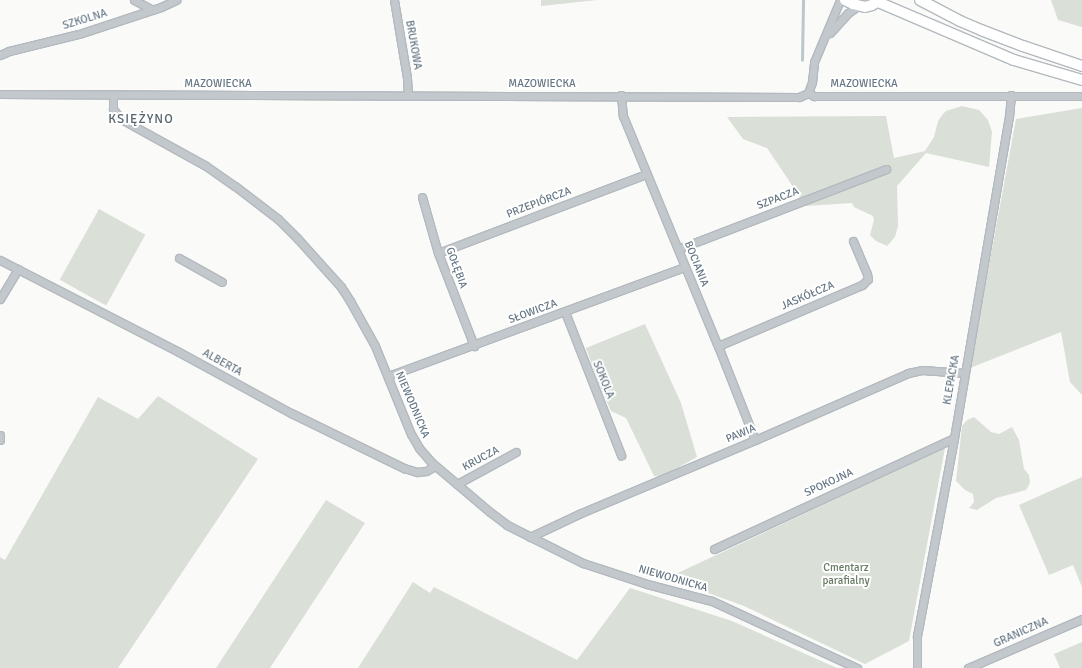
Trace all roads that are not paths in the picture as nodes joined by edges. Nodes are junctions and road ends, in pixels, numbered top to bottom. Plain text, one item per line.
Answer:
1 (134, 0) edge
2 (176, 0) edge
3 (394, 0) edge
4 (840, 0) edge
5 (845, 0) edge
6 (920, 0) edge
7 (880, 1) edge
8 (858, 6) junction
9 (153, 10) junction
10 (825, 37) junction
11 (0, 56) edge
12 (1082, 66) edge
13 (1082, 80) edge
14 (0, 94) edge
15 (808, 94) junction
16 (113, 95) junction
17 (408, 95) junction
18 (621, 95) junction
19 (1011, 95) junction
20 (1082, 96) edge
21 (886, 169) dead end
22 (646, 174) junction
23 (422, 197) dead end
24 (853, 241) dead end
25 (678, 249) junction
26 (438, 253) junction
27 (179, 258) dead end
28 (0, 260) edge
29 (685, 267) junction
30 (18, 269) junction
31 (222, 282) dead end
32 (0, 299) edge
33 (565, 312) junction
34 (474, 346) junction
35 (718, 346) junction
36 (964, 373) junction
37 (388, 376) junction
38 (0, 435) edge
39 (954, 438) junction
40 (0, 440) edge
41 (755, 440) junction
42 (516, 452) dead end
43 (621, 455) dead end
44 (435, 466) junction
45 (457, 484) junction
46 (530, 537) junction
47 (714, 549) dead end
48 (1082, 618) edge
49 (857, 668) edge
50 (917, 668) edge
51 (968, 668) edge

1 - 9 street
2 - 9 street, SZKOLNA
3 - 17 street, BRUKOWA
4 - 10 street
5 - 8 main road
6 - 12 main road
7 - 8 main road
7 - 13 main road
8 - 10 street
9 - 11 street, SZKOLNA
10 - 15 street
14 - 16 street, MAZOWIECKA
15 - 18 street, MAZOWIECKA
15 - 19 street, MAZOWIECKA
16 - 17 street, MAZOWIECKA
16 - 37 street, NIEWODNICKA
17 - 18 street, MAZOWIECKA
18 - 22 street, BOCIANIA
19 - 20 street, MAZOWIECKA
19 - 36 street, KLEPACKA
21 - 25 street, SZPACZA
22 - 25 street, BOCIANIA
22 - 26 street, PRZEPIÓRCZA
23 - 26 street, GOŁĘBIA
24 - 35 street, JASKÓŁCZA
25 - 29 street, BOCIANIA
26 - 34 street, GOŁĘBIA
27 - 31 street
28 - 30 street, ALBERTA
29 - 33 street, SŁOWICZA
29 - 35 street, BOCIANIA
30 - 32 street
30 - 44 street, ALBERTA
33 - 34 street, SŁOWICZA
33 - 43 street, SOKOLA
34 - 37 street, SŁOWICZA
35 - 41 street, BOCIANIA
36 - 39 street, KLEPACKA
36 - 41 street, PAWIA
37 - 44 street, NIEWODNICKA
38 - 40 street
39 - 47 street, SPOKOJNA
39 - 50 street, KLEPACKA
41 - 46 street, PAWIA
42 - 45 street, KRUCZA
44 - 45 street, NIEWODNICKA
45 - 46 street, NIEWODNICKA
46 - 49 street, NIEWODNICKA
48 - 51 street, GRANICZNA

